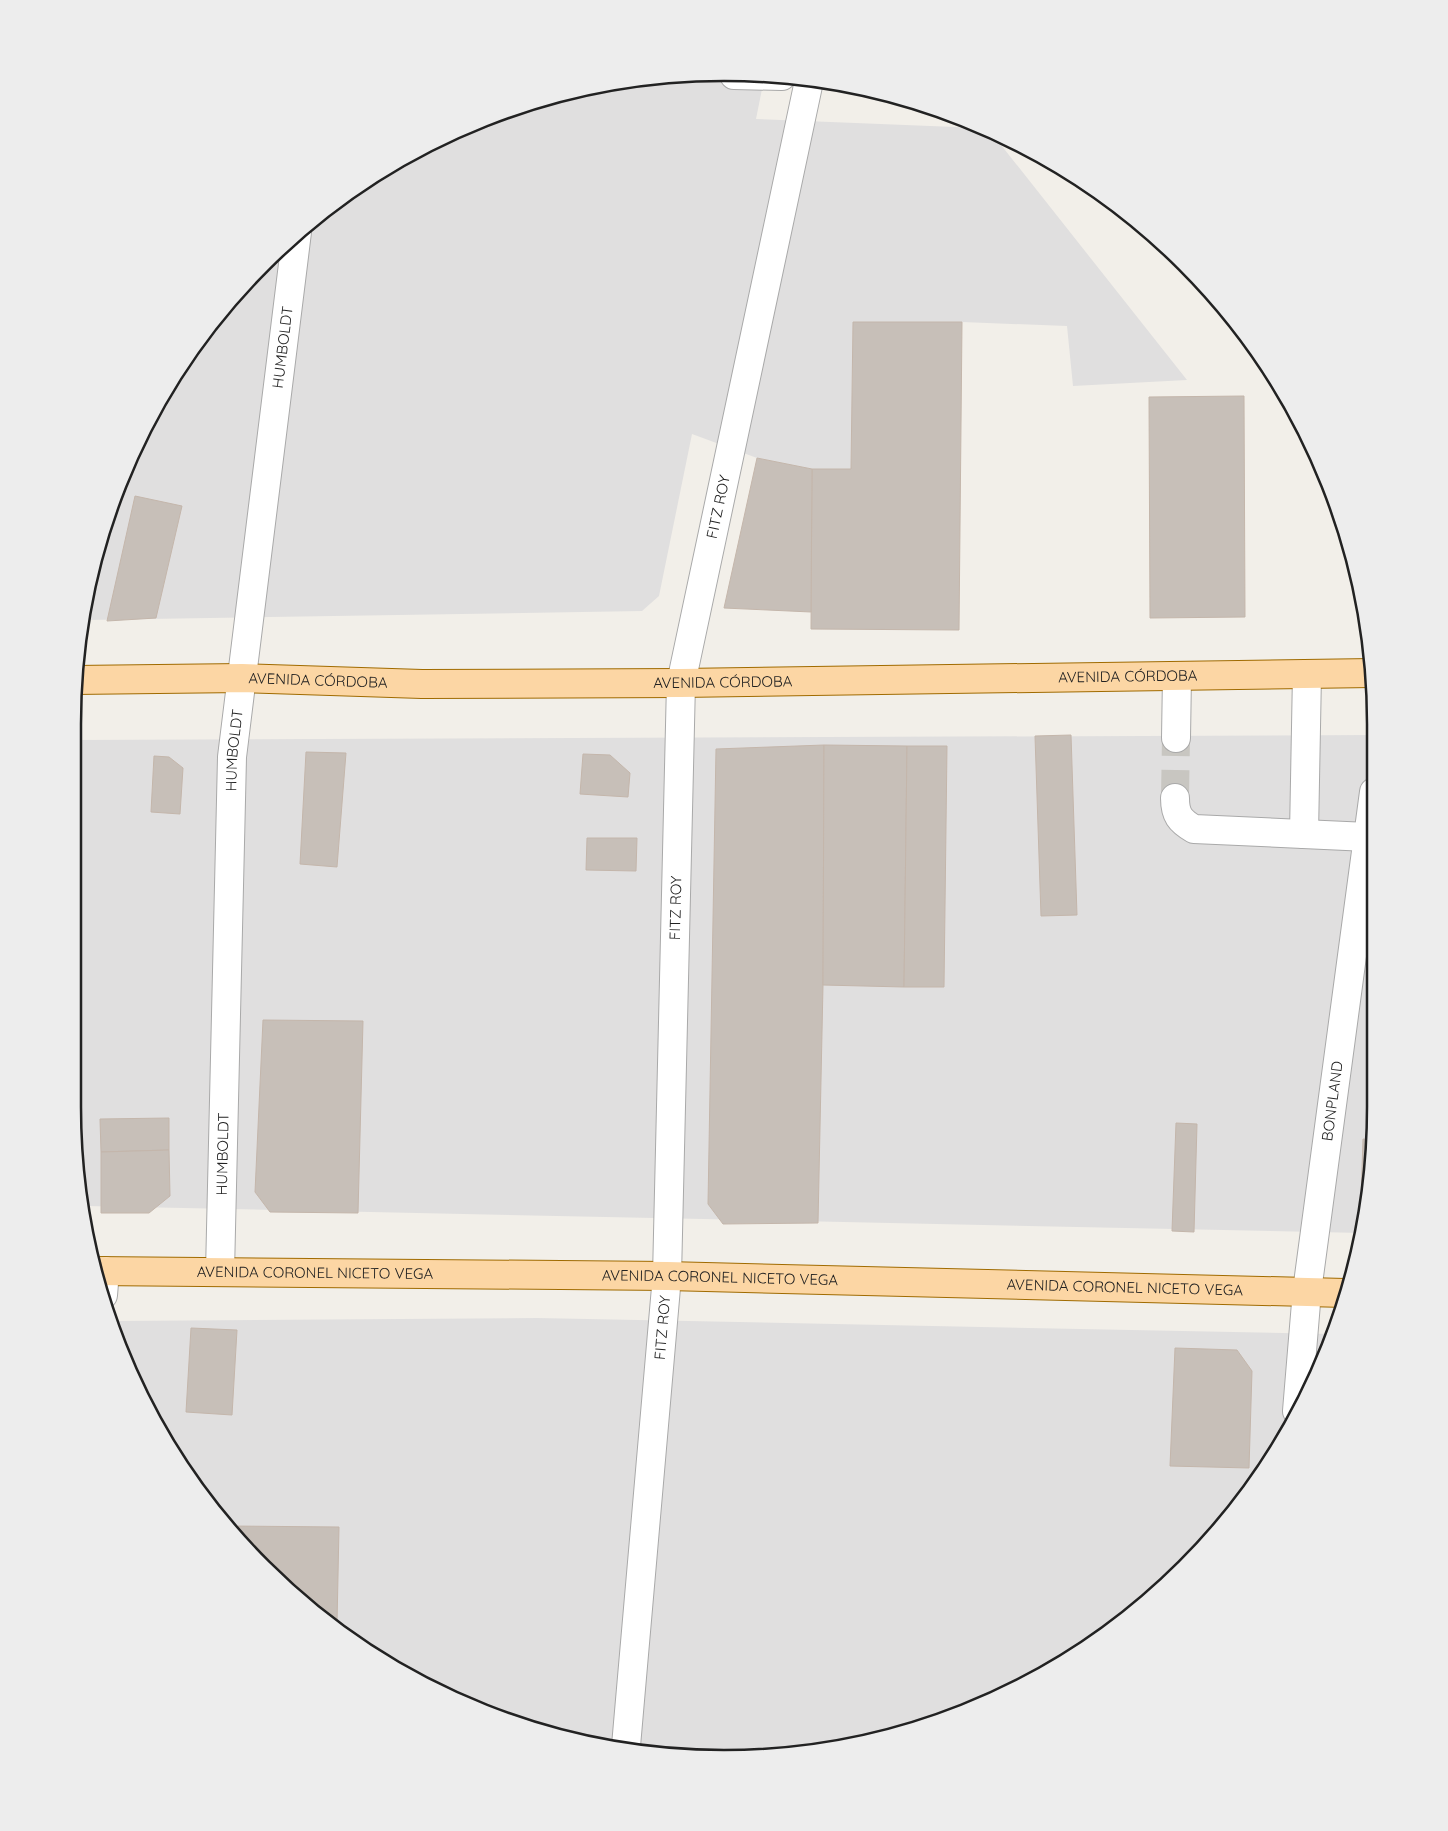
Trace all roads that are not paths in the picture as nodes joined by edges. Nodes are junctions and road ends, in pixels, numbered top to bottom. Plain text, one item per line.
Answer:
1 (808, 87) edge
2 (295, 246) edge
3 (1364, 673) edge
4 (1306, 674) junction
5 (1177, 676) junction
6 (242, 678) junction
7 (83, 680) edge
8 (681, 683) junction
9 (1176, 738) tunnel mouth
10 (1175, 798) tunnel mouth
11 (1304, 834) junction
12 (1367, 837) edge
13 (1367, 844) edge
14 (220, 1272) junction
15 (666, 1276) junction
16 (105, 1279) edge
17 (1307, 1291) junction
18 (1339, 1293) edge
19 (1298, 1394) edge
20 (626, 1742) edge

1 - 8 street, FITZ ROY
2 - 6 street, HUMBOLDT
3 - 4 main road, AVENIDA CÓRDOBA
4 - 5 main road, AVENIDA CÓRDOBA
4 - 11 street
5 - 8 main road, AVENIDA CÓRDOBA
5 - 9 street
6 - 7 main road, AVENIDA CÓRDOBA
6 - 8 main road, AVENIDA CÓRDOBA
6 - 14 street, HUMBOLDT
8 - 15 street, FITZ ROY
10 - 11 street
11 - 12 street
13 - 17 street, BONPLAND
14 - 15 main road, AVENIDA CORONEL NICETO VEGA
14 - 16 main road, AVENIDA CORONEL NICETO VEGA
15 - 17 main road, AVENIDA CORONEL NICETO VEGA
15 - 20 street, FITZ ROY
17 - 18 main road, AVENIDA CORONEL NICETO VEGA
17 - 19 street, BONPLAND

